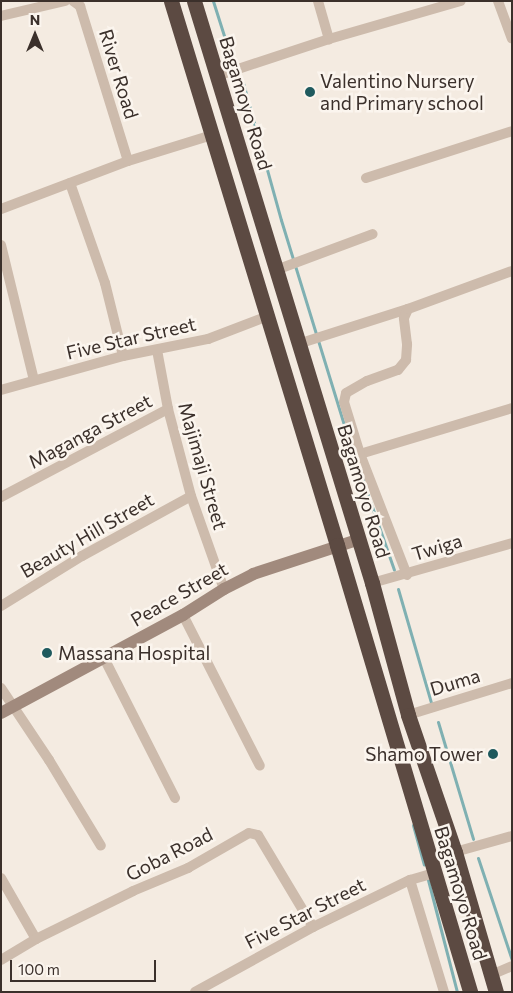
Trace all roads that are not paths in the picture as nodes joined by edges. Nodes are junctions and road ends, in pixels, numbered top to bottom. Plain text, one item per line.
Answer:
1 (64, 1) edge
2 (73, 1) edge
3 (171, 1) edge
4 (194, 1) edge
5 (318, 1) edge
6 (461, 1) edge
7 (498, 1) edge
8 (1, 16) edge
9 (329, 39) junction
10 (512, 39) edge
11 (217, 76) junction
12 (512, 131) edge
13 (212, 135) junction
14 (128, 162) junction
15 (366, 178) dead end
16 (70, 184) junction
17 (1, 209) edge
18 (373, 234) dead end
19 (1, 245) edge
20 (276, 270) junction
21 (512, 271) edge
22 (408, 309) junction
23 (268, 316) junction
24 (298, 344) junction
25 (157, 350) junction
26 (122, 356) junction
27 (34, 380) junction
28 (1, 390) edge
29 (512, 408) edge
30 (168, 409) junction
31 (360, 454) junction
32 (191, 496) junction
33 (1, 497) edge
34 (357, 540) junction
35 (512, 543) edge
36 (337, 545) junction
37 (407, 575) junction
38 (372, 583) junction
39 (224, 589) junction
40 (1, 606) edge
41 (183, 615) junction
42 (104, 658) junction
43 (512, 682) edge
44 (1, 688) edge
45 (7, 710) edge
46 (408, 715) junction
47 (260, 766) dead end
48 (175, 798) dead end
49 (512, 836) edge
50 (101, 846) dead end
51 (455, 852) junction
52 (434, 873) junction
53 (1, 878) edge
54 (410, 880) junction
55 (313, 927) junction
56 (36, 939) junction
57 (1, 960) edge
58 (512, 966) edge
59 (491, 974) junction
60 (194, 992) edge
61 (444, 992) edge
62 (470, 992) edge
63 (496, 992) edge

1 - 8 street
2 - 14 street, River Road
3 - 13 highway, Bagamoyo Road
4 - 11 highway, Bagamoyo Road
5 - 9 street
6 - 9 street
7 - 10 street
9 - 11 street
11 - 20 highway, Bagamoyo Road
12 - 15 street
13 - 14 street
13 - 23 highway, Bagamoyo Road
14 - 16 street
16 - 17 street
16 - 26 street
18 - 20 street
19 - 27 street
20 - 24 highway, Bagamoyo Road
21 - 22 street
22 - 24 street
22 - 31 street
23 - 25 street, Five Star Street
23 - 36 highway, Bagamoyo Road
24 - 34 highway, Bagamoyo Road
25 - 26 street, Five Star Street
25 - 30 street, Majimaji Street
26 - 27 street, Five Star Street
27 - 28 street, Five Star Street
29 - 31 street
30 - 32 street, Majimaji Street
30 - 33 street, Maganga Street
31 - 37 street
32 - 39 street, Majimaji Street
32 - 40 street, Beauty Hill Street
34 - 36 street, Peace Street
34 - 38 highway, Bagamoyo Road
35 - 37 street, Twiga
36 - 39 street, Peace Street
36 - 52 highway, Bagamoyo Road
37 - 38 street, Twiga
38 - 46 highway, Bagamoyo Road
39 - 41 street, Peace Street
41 - 42 street, Peace Street
41 - 47 street
42 - 45 street, Peace Street
42 - 48 street
43 - 46 street, Duma
44 - 45 street
45 - 50 street
46 - 51 highway, Bagamoyo Road
49 - 51 street
51 - 59 highway, Bagamoyo Road
52 - 54 street, Five Star Street
52 - 62 highway, Bagamoyo Road
53 - 56 street
54 - 55 street, Five Star Street
54 - 61 street
55 - 56 street, Goba Road
55 - 60 street, Five Star Street
56 - 57 street, Goba Road
58 - 59 street
59 - 63 highway, Bagamoyo Road

